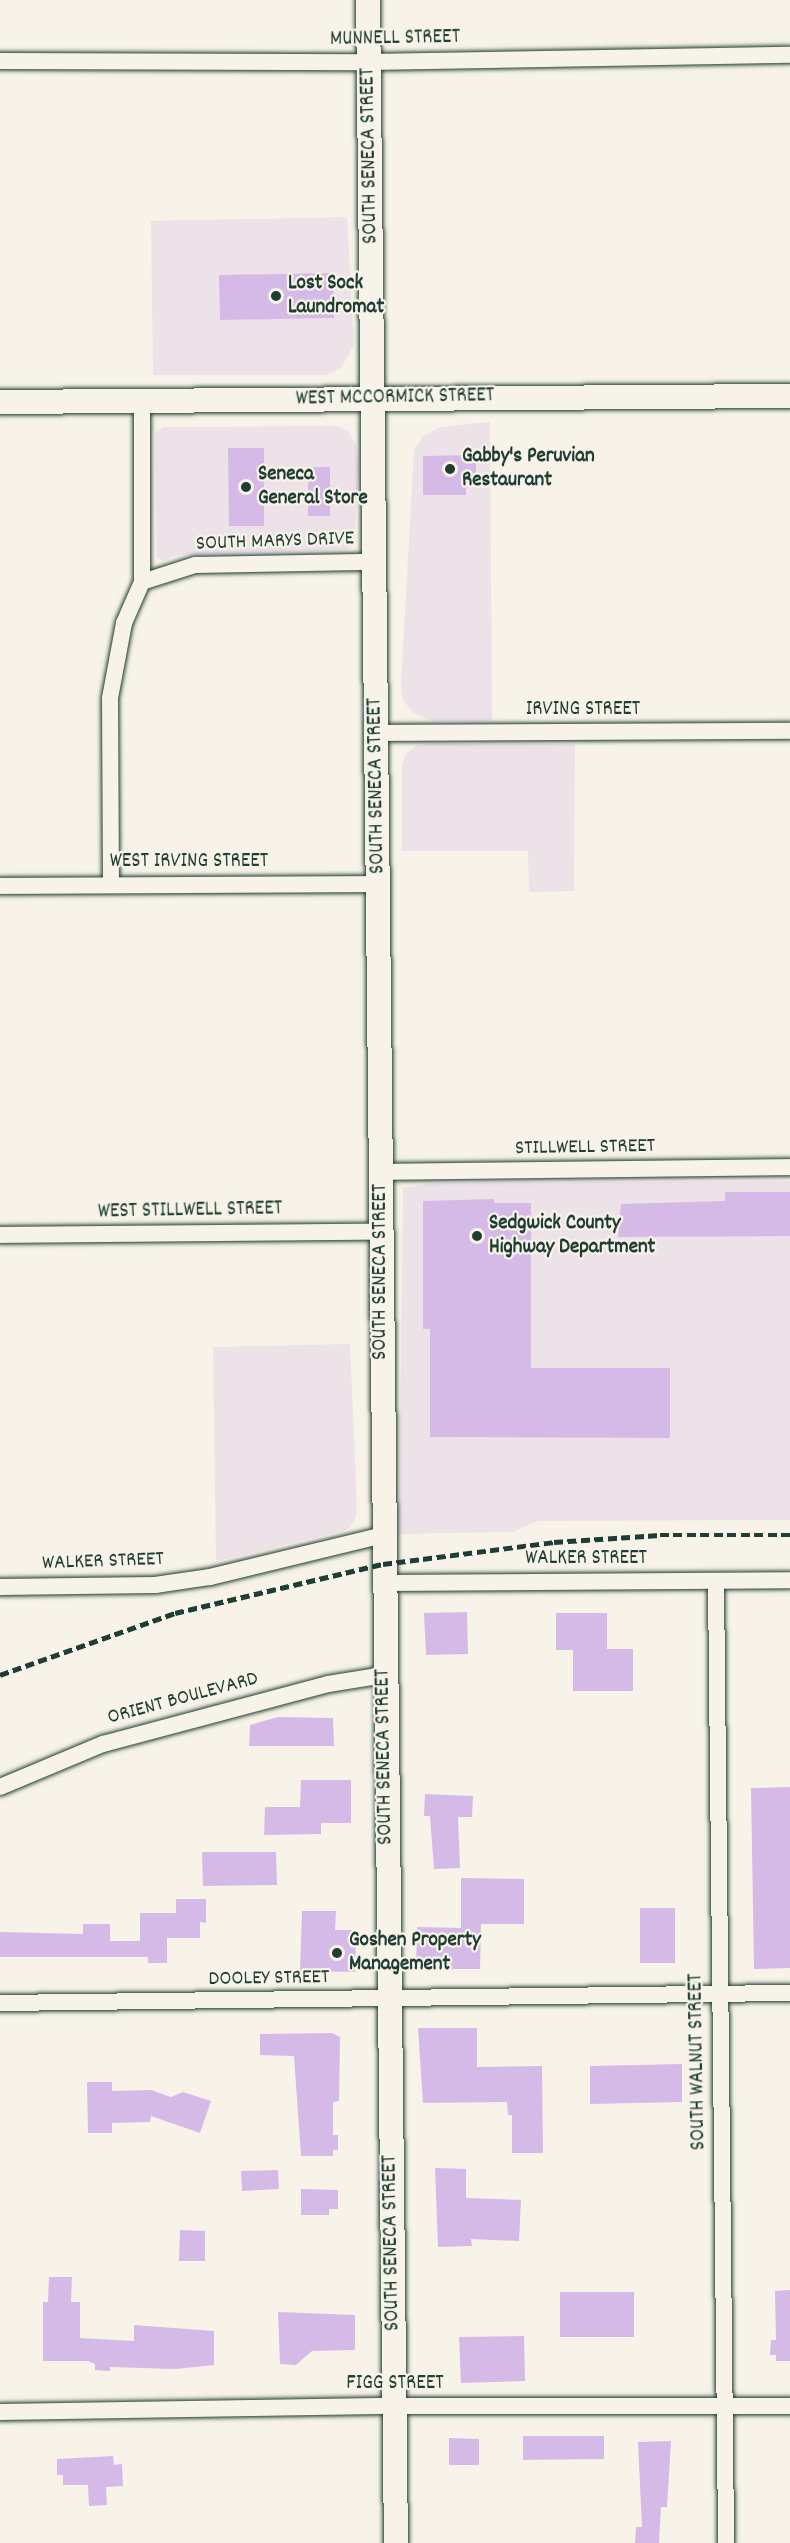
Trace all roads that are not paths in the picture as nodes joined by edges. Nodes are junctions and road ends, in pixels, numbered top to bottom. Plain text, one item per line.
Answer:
1 (368, 0) edge
2 (790, 55) edge
3 (0, 62) edge
4 (369, 62) junction
5 (790, 396) edge
6 (372, 398) junction
7 (142, 401) junction
8 (0, 402) edge
9 (375, 562) junction
10 (142, 582) junction
11 (790, 731) edge
12 (376, 733) junction
13 (378, 884) junction
14 (111, 885) junction
15 (0, 886) edge
16 (790, 1167) edge
17 (380, 1172) junction
18 (381, 1232) junction
19 (0, 1235) edge
20 (383, 1535) junction
21 (790, 1580) edge
22 (716, 1581) junction
23 (383, 1583) junction
24 (0, 1587) edge
25 (384, 1675) junction
26 (0, 1788) edge
27 (720, 1993) junction
28 (790, 1993) edge
29 (388, 2000) junction
30 (0, 2003) edge
31 (394, 2406) junction
32 (790, 2406) edge
33 (724, 2407) junction
34 (0, 2412) edge
35 (396, 2543) edge
36 (726, 2543) edge

1 - 4 street, SOUTH SENECA STREET
2 - 4 street, MUNNELL STREET
3 - 4 street, MUNNELL STREET
4 - 6 street, SOUTH SENECA STREET
5 - 6 street, WEST MCCORMICK STREET
6 - 7 street, WEST MCCORMICK STREET
6 - 9 street, SOUTH SENECA STREET
7 - 8 street, WEST MCCORMICK STREET
7 - 10 street
9 - 10 street, SOUTH MARYS DRIVE
9 - 12 street, SOUTH SENECA STREET
10 - 14 street
11 - 12 street, IRVING STREET
12 - 13 street, SOUTH SENECA STREET
13 - 14 street, WEST IRVING STREET
13 - 17 street, SOUTH SENECA STREET
14 - 15 street, WEST IRVING STREET
16 - 17 street, STILLWELL STREET
17 - 18 street, SOUTH SENECA STREET
18 - 19 street, WEST STILLWELL STREET
18 - 20 street, SOUTH SENECA STREET
20 - 23 street, SOUTH SENECA STREET
20 - 24 street, WALKER STREET
21 - 22 street, WALKER STREET
22 - 23 street, WALKER STREET
22 - 27 street, SOUTH WALNUT STREET
23 - 25 street, SOUTH SENECA STREET
25 - 26 street, ORIENT BOULEVARD
25 - 29 street, SOUTH SENECA STREET
27 - 28 street, DOOLEY STREET
27 - 29 street, DOOLEY STREET
27 - 33 street, SOUTH WALNUT STREET
29 - 30 street, DOOLEY STREET
29 - 31 street, SOUTH SENECA STREET
31 - 33 street, FIGG STREET
31 - 34 street, FIGG STREET
31 - 35 street, SOUTH SENECA STREET
32 - 33 street, FIGG STREET
33 - 36 street, SOUTH WALNUT STREET

